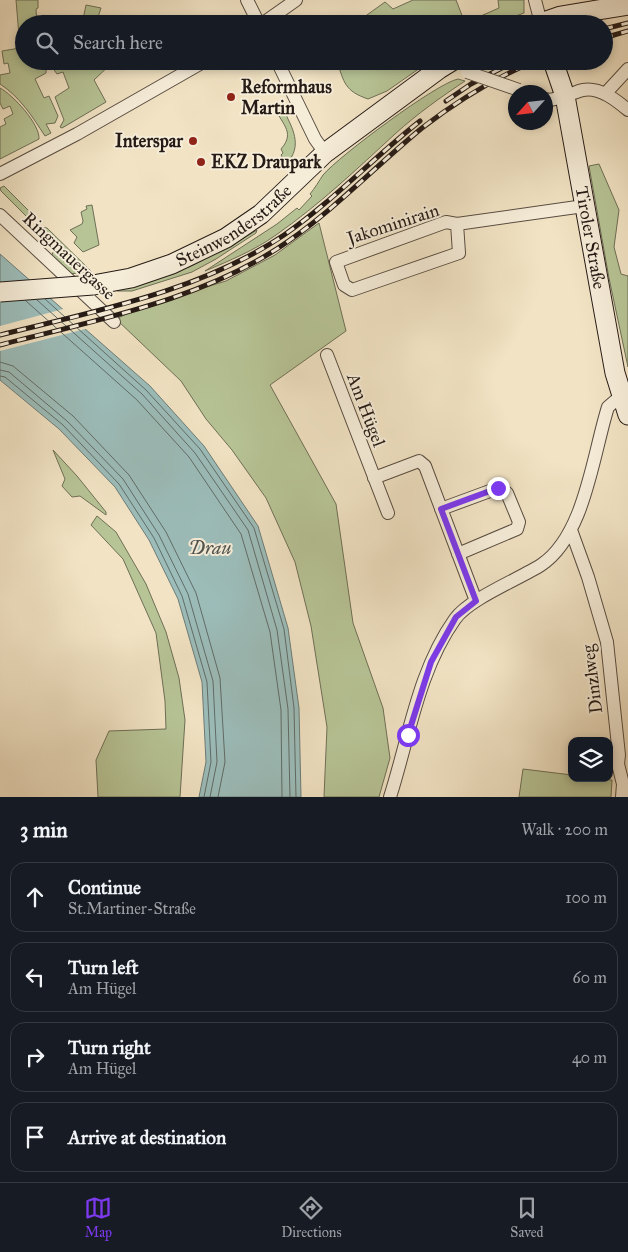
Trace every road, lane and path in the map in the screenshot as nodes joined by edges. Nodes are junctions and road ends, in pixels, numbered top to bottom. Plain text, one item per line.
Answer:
1 (247, 0) edge
2 (296, 0) edge
3 (535, 0) edge
4 (628, 5) edge
5 (256, 15) edge
6 (274, 15) edge
7 (538, 15) edge
8 (567, 15) edge
9 (628, 69) edge
10 (190, 70) edge
11 (281, 70) edge
12 (449, 70) edge
13 (462, 70) edge
14 (555, 70) edge
15 (508, 86) edge
16 (605, 94) junction
17 (565, 96) junction
18 (553, 99) edge
19 (628, 110) edge
20 (325, 153) junction
21 (0, 174) edge
22 (584, 206) junction
23 (0, 215) edge
24 (457, 224) junction
25 (0, 292) edge
26 (114, 322) dead end
27 (326, 355) dead end
28 (625, 407) edge
29 (374, 478) junction
30 (441, 509) junction
31 (388, 513) dead end
32 (571, 530) junction
33 (458, 554) junction
34 (476, 601) junction
35 (390, 797) edge
36 (622, 797) edge

1 - 5 street
2 - 6 street
3 - 7 street
4 - 8 main road
9 - 16 street
10 - 21 street
11 - 20 street
12 - 20 main road, Steinwenderstraße
13 - 15 street, bridge
14 - 17 main road, Tiroler Straße
16 - 17 street
16 - 19 street
17 - 18 street
17 - 22 main road, Tiroler Straße
20 - 25 main road, Steinwenderstraße, bridge
22 - 24 street, Jakominirain
22 - 28 main road, Tiroler Straße
23 - 26 street, Ringmauergasse
24 - 24 street, Jakominirain
27 - 29 street, Am Hügel
28 - 32 street
29 - 30 street
29 - 31 street, Am Hügel
30 - 33 street
30 - 33 street
32 - 34 street
32 - 36 street, Dinzlweg
33 - 34 street
34 - 35 street

